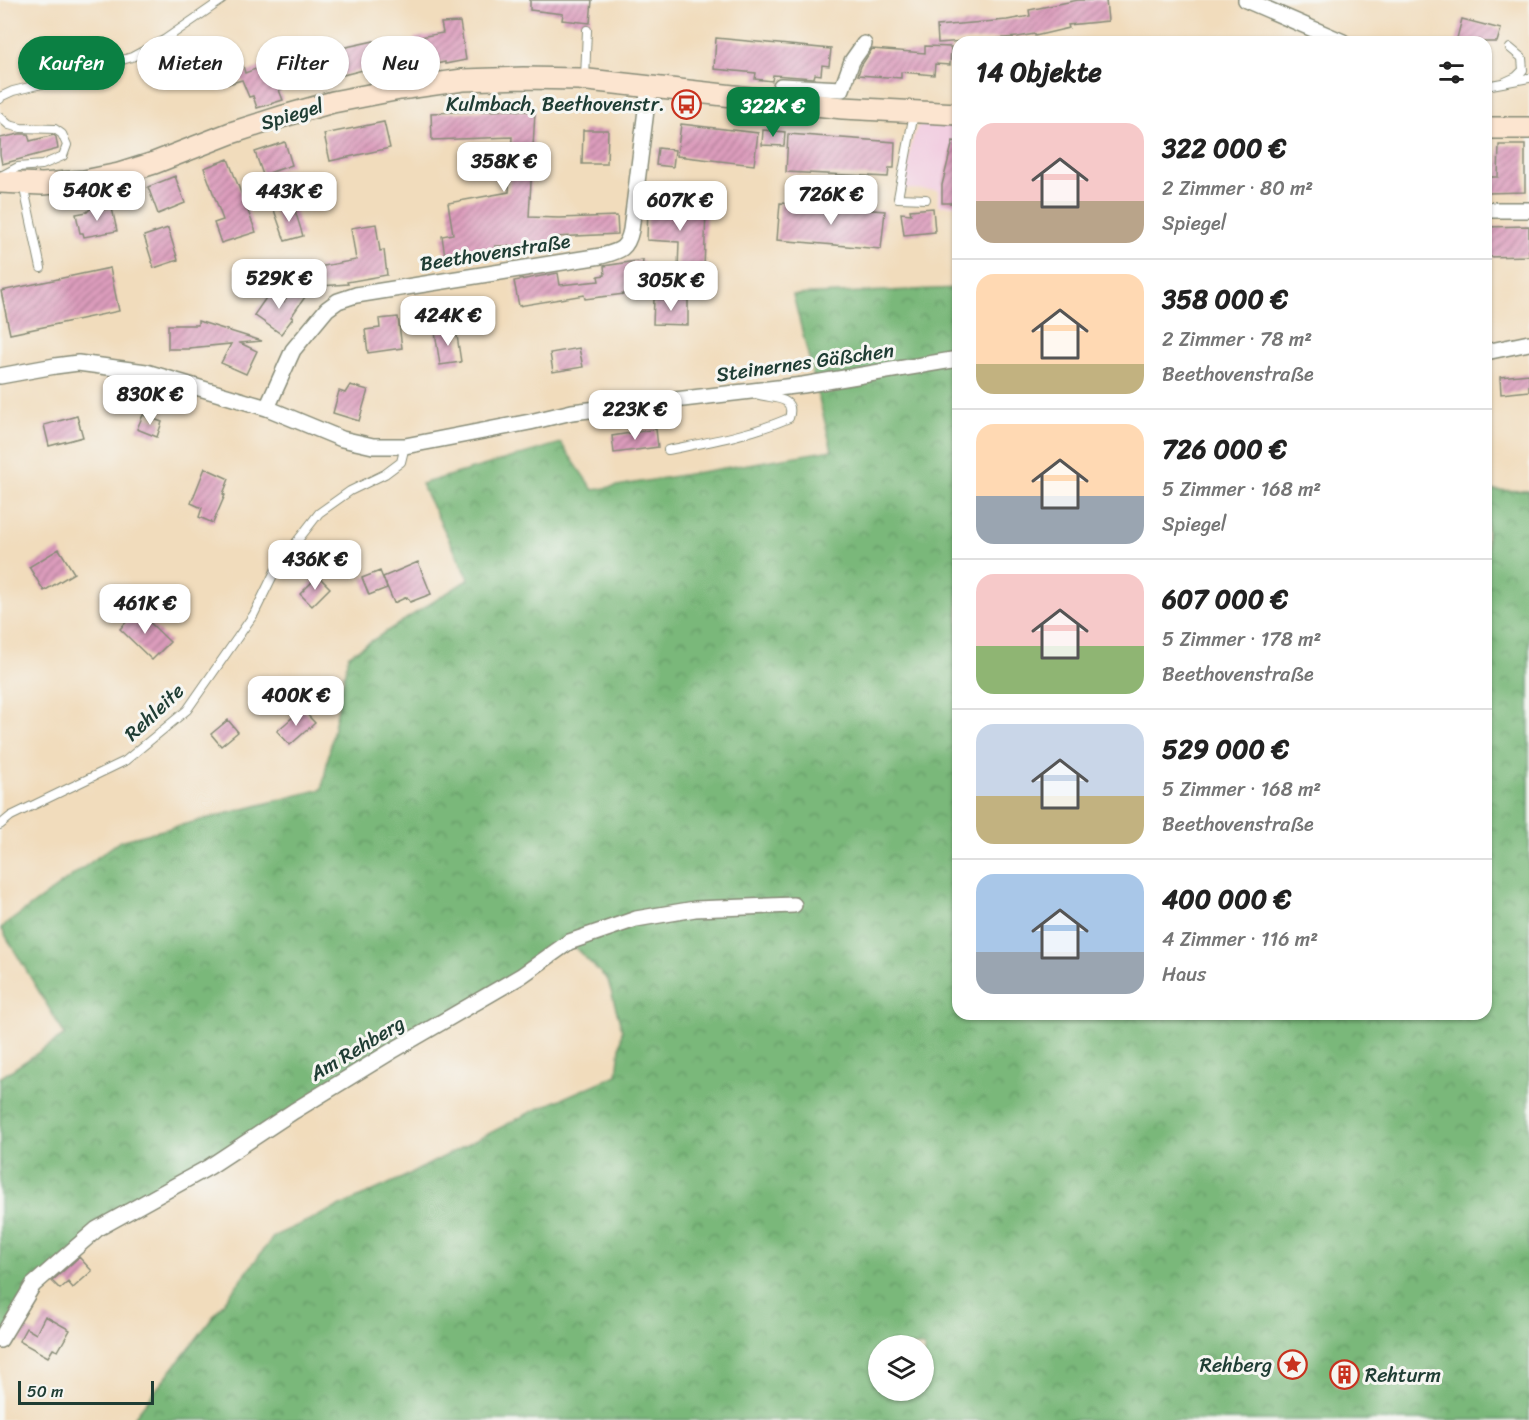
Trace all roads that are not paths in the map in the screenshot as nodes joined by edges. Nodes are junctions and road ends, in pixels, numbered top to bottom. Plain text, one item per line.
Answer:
1 (222, 0) edge
2 (1246, 0) edge
3 (587, 30) dead end
4 (1329, 36) edge
5 (864, 44) dead end
6 (1510, 48) dead end
7 (1529, 78) edge
8 (584, 79) junction
9 (1505, 82) junction
10 (1492, 85) edge
11 (649, 86) junction
12 (0, 99) edge
13 (775, 100) junction
14 (915, 111) junction
15 (952, 114) edge
16 (0, 117) edge
17 (1492, 128) edge
18 (1529, 128) edge
19 (0, 177) edge
20 (0, 182) edge
21 (23, 183) junction
22 (926, 199) dead end
23 (1492, 210) edge
24 (1529, 210) edge
25 (41, 268) dead end
26 (1529, 343) edge
27 (1492, 351) edge
28 (952, 360) edge
29 (0, 376) edge
30 (748, 392) junction
31 (267, 408) junction
32 (405, 446) junction
33 (668, 450) dead end
34 (0, 825) edge
35 (794, 905) dead end
36 (0, 1340) edge

1 - 12 lane
2 - 4 street
3 - 8 lane
5 - 13 street
6 - 9 lane
7 - 9 lane
8 - 11 street, Spiegel
8 - 21 street, Spiegel
9 - 10 lane
11 - 13 street, Spiegel
11 - 31 street, Beethovenstraße
13 - 14 street, Spiegel
14 - 15 street, Spiegel
14 - 22 lane
16 - 19 lane
17 - 18 street
20 - 21 street, Spiegel
21 - 25 lane
23 - 24 street
26 - 27 street
28 - 30 street, Steinernes Gäßchen
29 - 31 street, Steinernes Gäßchen
30 - 32 street, Steinernes Gäßchen
30 - 33 lane
31 - 32 street, Steinernes Gäßchen
32 - 34 lane, Rehleite
35 - 36 street, Am Rehberg

